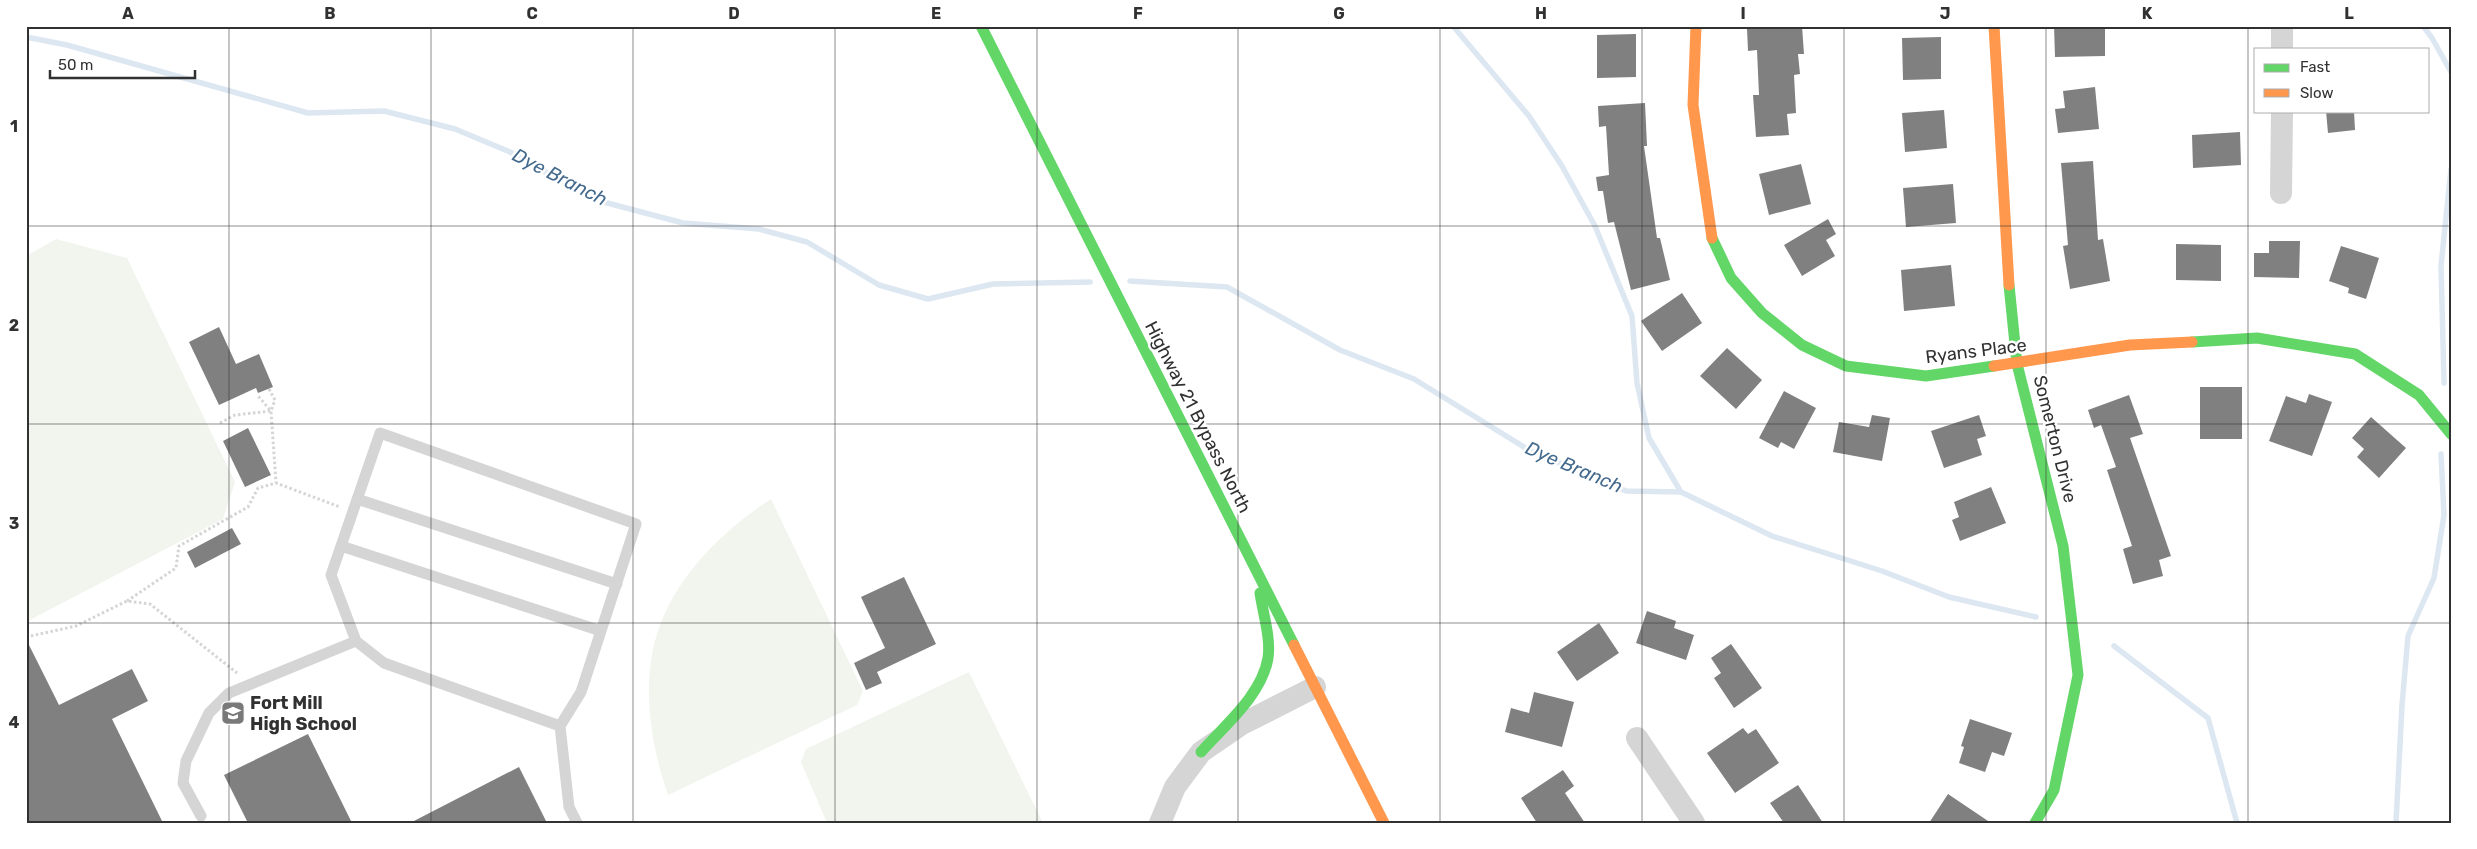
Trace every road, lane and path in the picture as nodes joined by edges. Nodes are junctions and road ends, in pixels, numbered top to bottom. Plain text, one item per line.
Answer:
1 (981, 26) edge
2 (1696, 26) edge
3 (1994, 26) edge
4 (2282, 26) edge
5 (2282, 48) edge
6 (2282, 112) edge
7 (2281, 193) dead end
8 (2017, 364) junction
9 (269, 389) dead end
10 (258, 396) dead end
11 (271, 411) junction
12 (220, 423) dead end
13 (2451, 434) edge
14 (276, 483) junction
15 (357, 499) junction
16 (352, 511) junction
17 (341, 546) junction
18 (1257, 572) junction
19 (616, 584) junction
20 (127, 601) junction
21 (601, 631) junction
22 (26, 637) edge
23 (356, 640) junction
24 (250, 684) junction
25 (1316, 687) junction
26 (560, 726) junction
27 (1637, 738) dead end
28 (1201, 752) junction
29 (201, 816) dead end
30 (577, 823) edge
31 (1160, 823) edge
32 (1384, 823) edge
33 (1694, 823) edge
34 (2035, 823) edge

1 - 18 street, Highway 21 Bypass North
2 - 8 street, Ryans Place
3 - 8 street, Somerton Drive
4 - 5 street
6 - 7 street
8 - 13 street, Ryans Place
8 - 34 street, Somerton Drive
9 - 11 path
10 - 11 path
11 - 12 path
11 - 14 path
14 - 16 path
14 - 20 path
15 - 16 lane
15 - 19 lane
15 - 19 lane
16 - 17 lane
17 - 21 lane
17 - 23 lane
18 - 25 street, Highway 21 Bypass North
18 - 28 street
19 - 21 lane
20 - 22 path
20 - 24 path
21 - 26 lane
23 - 24 lane
23 - 26 lane
24 - 29 lane
25 - 28 street
25 - 32 street, Highway 21 Bypass North
26 - 30 lane
27 - 33 street
28 - 31 street

